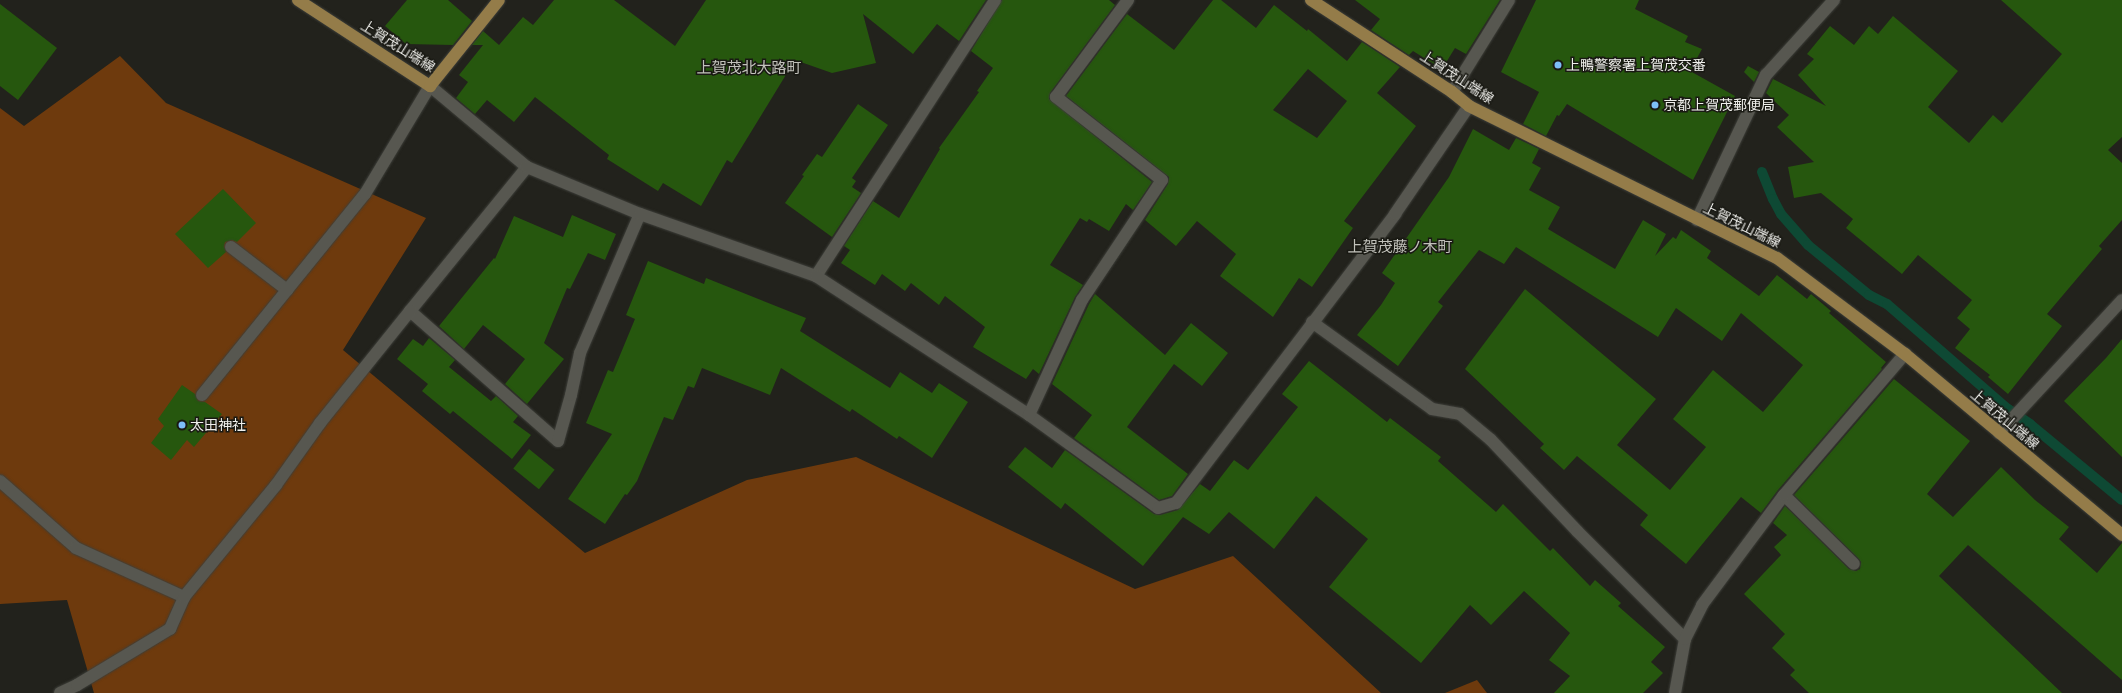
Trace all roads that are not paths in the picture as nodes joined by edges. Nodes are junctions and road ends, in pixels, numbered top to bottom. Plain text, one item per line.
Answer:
1 (298, 0) edge
2 (499, 0) edge
3 (994, 0) edge
4 (1128, 0) edge
5 (1311, 0) edge
6 (1509, 0) edge
7 (1834, 0) edge
8 (1326, 4) edge
9 (430, 86) junction
10 (1452, 92) junction
11 (1469, 106) junction
12 (527, 167) junction
13 (640, 214) junction
14 (1697, 220) junction
15 (231, 247) dead end
16 (816, 276) junction
17 (287, 290) junction
18 (2122, 300) edge
19 (410, 311) junction
20 (1312, 322) junction
21 (1905, 354) junction
22 (202, 395) dead end
23 (1029, 415) junction
24 (2003, 430) junction
25 (0, 481) edge
26 (1784, 495) junction
27 (2122, 535) edge
28 (1854, 564) dead end
29 (184, 597) junction
30 (1685, 639) junction
31 (60, 693) edge
32 (1675, 693) edge

1 - 9 main road, 上賀茂山端線
2 - 9 main road, 上賀茂山端線
3 - 16 street
4 - 23 street
5 - 8 main road, 上賀茂山端線
6 - 10 street
7 - 14 street
8 - 10 main road, 上賀茂山端線
9 - 12 street
9 - 17 street
10 - 11 main road, 上賀茂山端線
11 - 14 main road, 上賀茂山端線
11 - 20 street
12 - 13 street
12 - 19 street
13 - 16 street
13 - 19 street
14 - 21 main road, 上賀茂山端線
15 - 17 street
16 - 23 street
17 - 22 street
18 - 24 street
19 - 29 street
20 - 23 street
20 - 30 street
21 - 24 main road, 上賀茂山端線
21 - 26 street
24 - 27 main road, 上賀茂山端線
25 - 29 street
26 - 28 street
26 - 30 street
29 - 31 street
30 - 32 street

